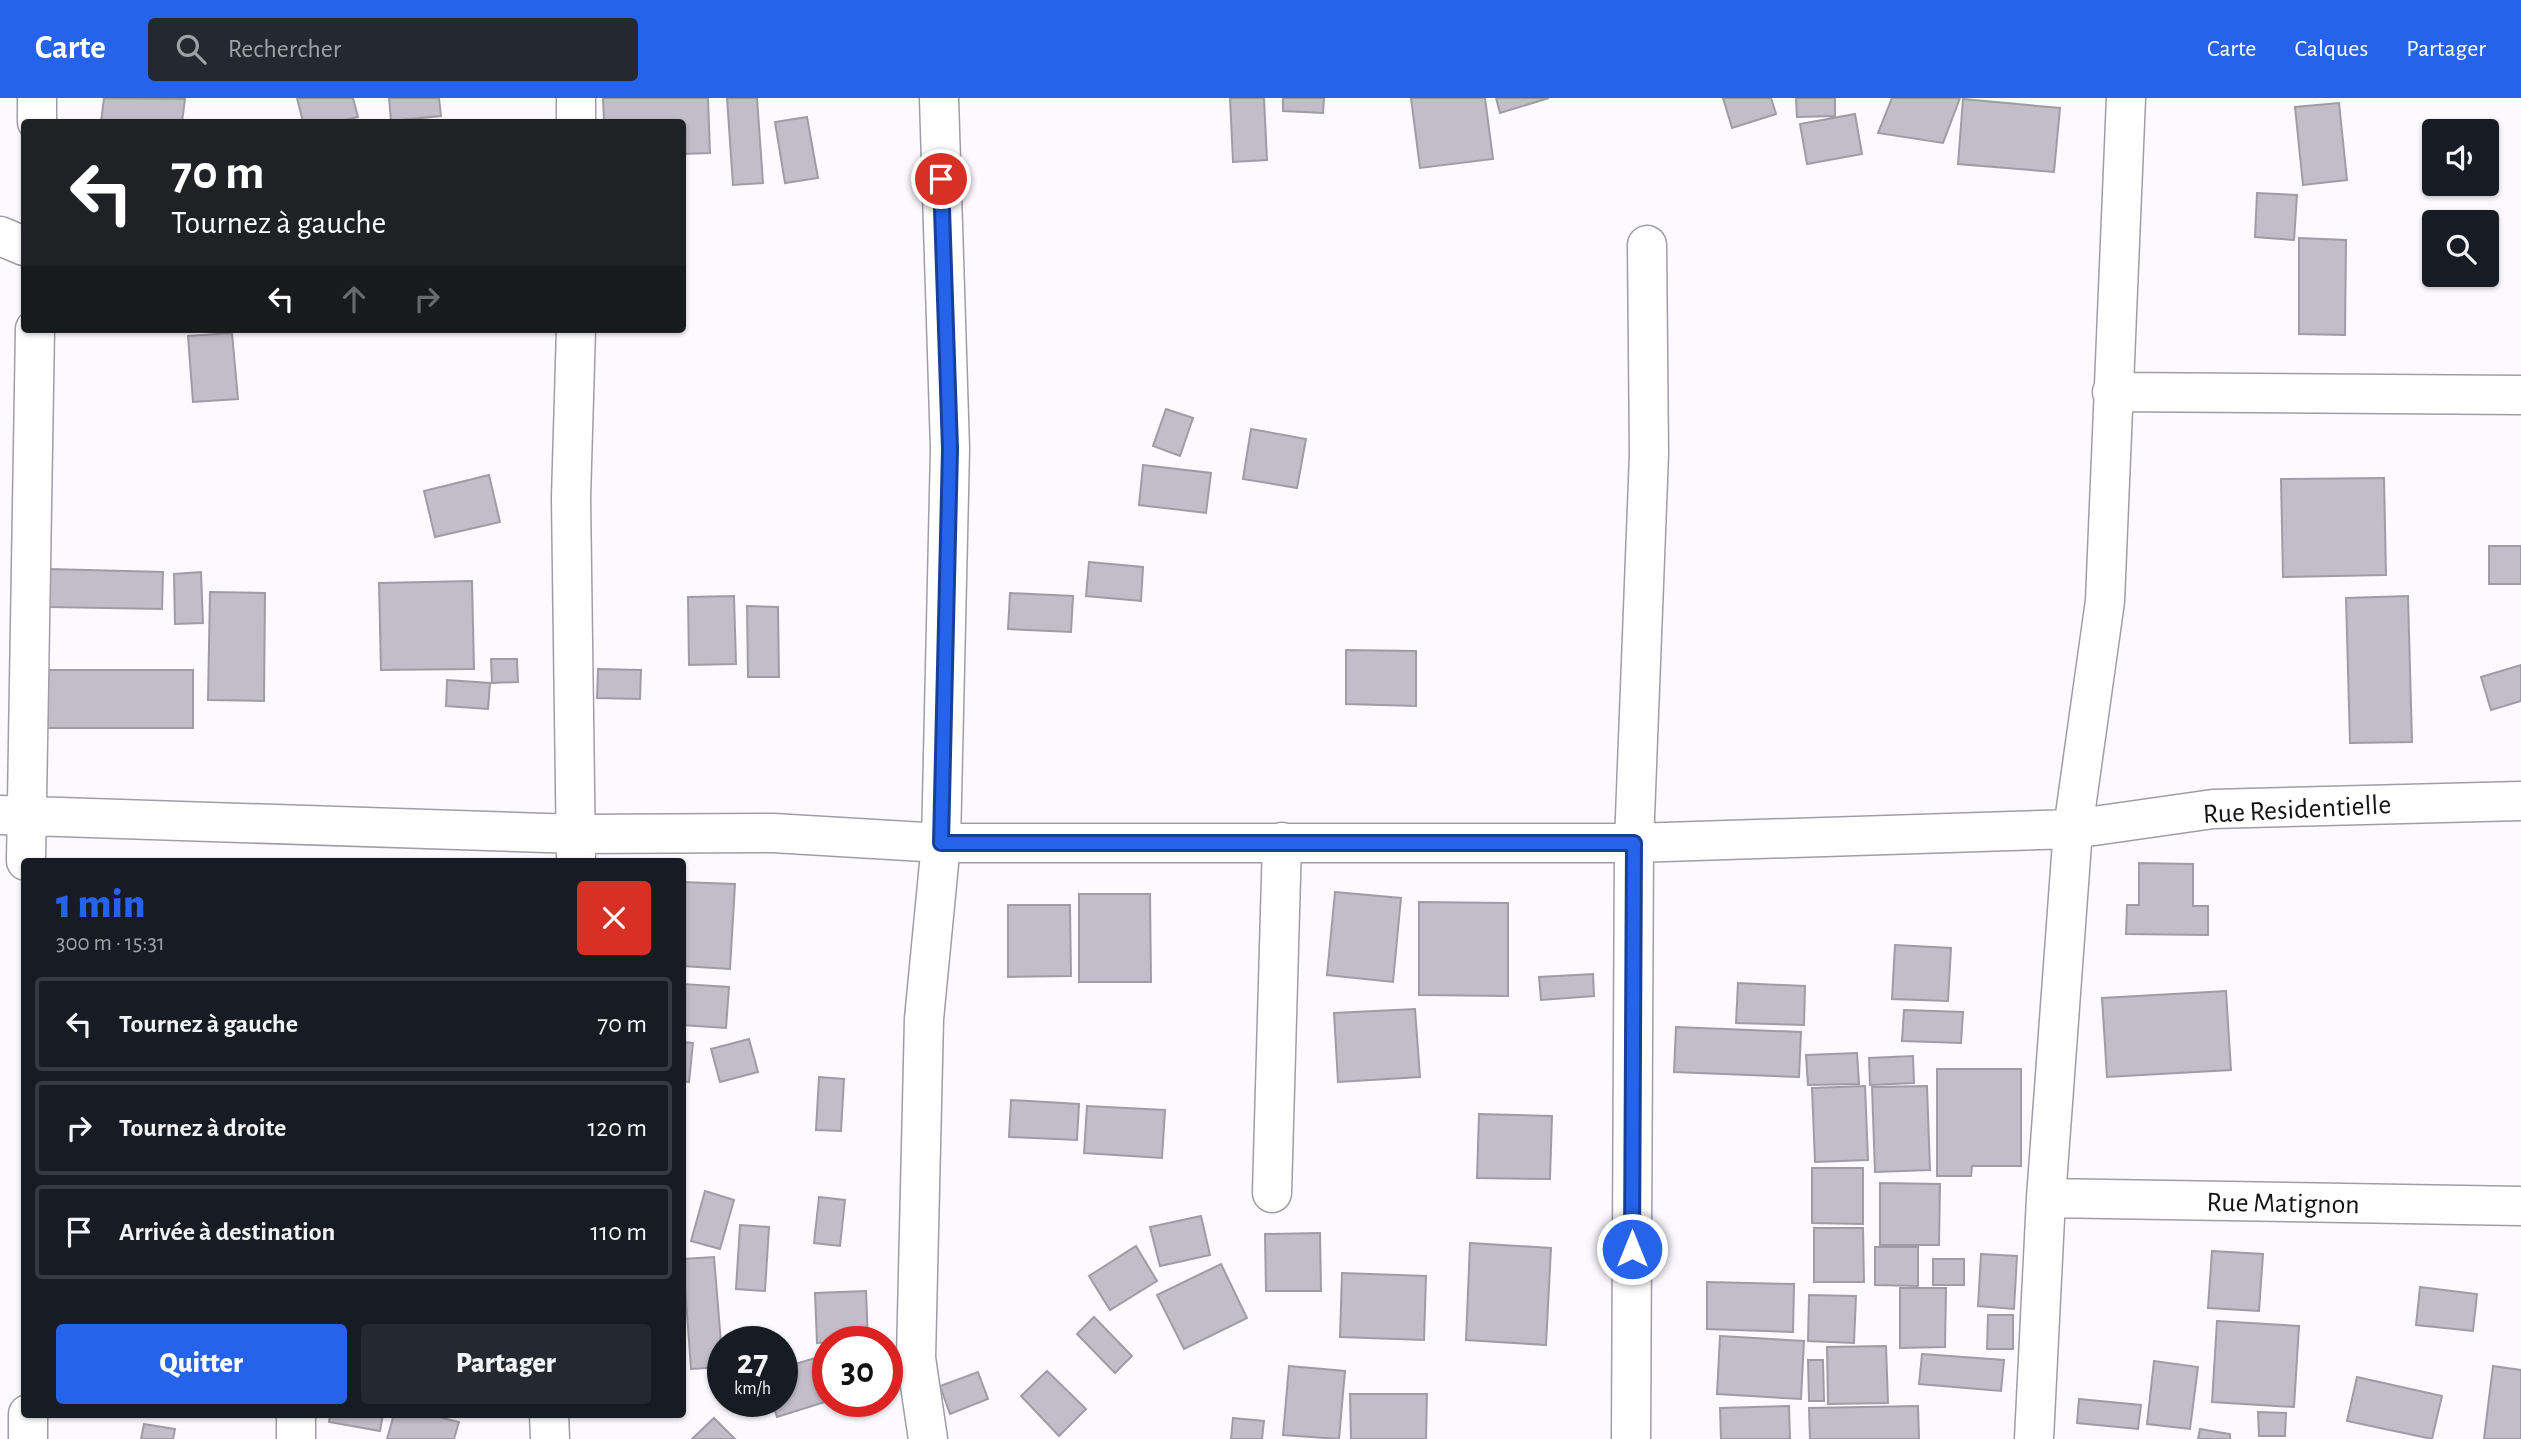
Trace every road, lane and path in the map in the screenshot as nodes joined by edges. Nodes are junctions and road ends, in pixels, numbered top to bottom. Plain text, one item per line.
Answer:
1 (37, 98) edge
2 (576, 98) edge
3 (939, 98) edge
4 (2126, 98) edge
5 (37, 119) edge
6 (576, 119) edge
7 (0, 236) edge
8 (1647, 244) dead end
9 (21, 245) edge
10 (35, 333) edge
11 (576, 333) edge
12 (2112, 392) junction
13 (2521, 395) edge
14 (2521, 801) edge
15 (13, 816) edge
16 (2073, 829) junction
17 (1282, 842) junction
18 (941, 843) junction
19 (1634, 843) junction
20 (577, 848) edge
21 (25, 858) edge
22 (1272, 1193) dead end
23 (2046, 1198) junction
24 (2521, 1206) edge
25 (296, 1418) edge
26 (549, 1418) edge
27 (296, 1439) edge
28 (550, 1439) edge
29 (928, 1439) edge
30 (1631, 1439) edge
31 (2034, 1439) edge

1 - 5 street
2 - 6 street
3 - 18 street
4 - 12 street
7 - 9 street
8 - 19 street
10 - 15 street
11 - 20 street
12 - 13 street
12 - 16 street
14 - 16 street, Rue Residentielle
15 - 20 street, Rue Residentielle
15 - 21 street
16 - 19 street, Rue Residentielle
16 - 23 street
17 - 18 street, Rue Residentielle
17 - 19 street, Rue Residentielle
17 - 22 street
18 - 20 street, Rue Residentielle
18 - 29 street
19 - 30 street
23 - 24 street, Rue Matignon
23 - 31 street
25 - 27 street
26 - 28 street

